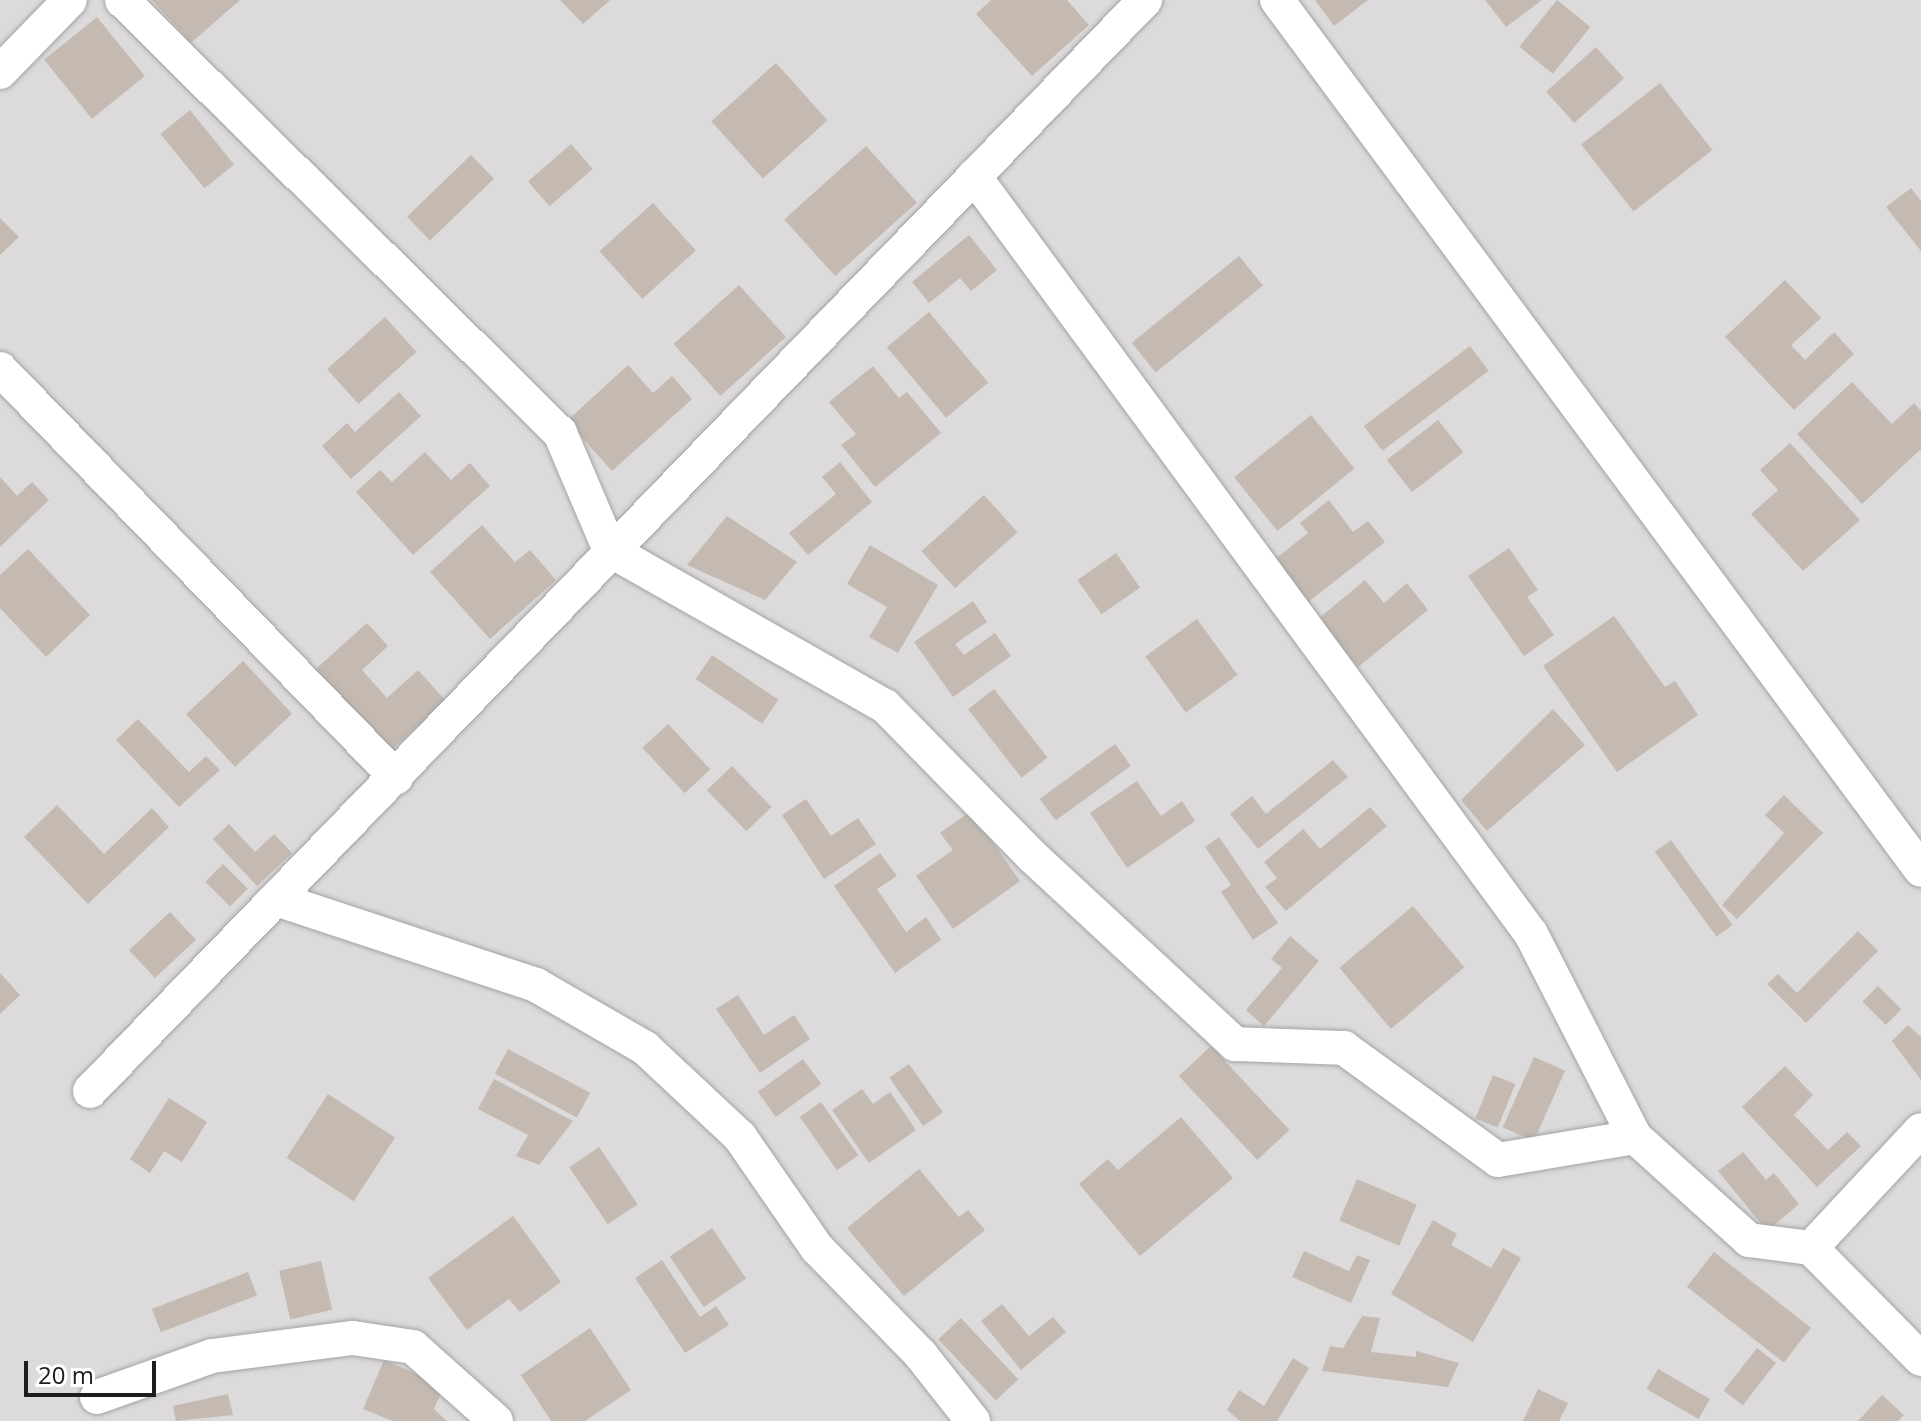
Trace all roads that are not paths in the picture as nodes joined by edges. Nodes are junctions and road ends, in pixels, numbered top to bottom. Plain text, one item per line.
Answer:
1 (70, 0) edge
2 (122, 0) edge
3 (1145, 0) edge
4 (1277, 0) edge
5 (0, 72) edge
6 (974, 176) junction
7 (0, 369) edge
8 (610, 550) junction
9 (396, 777) junction
10 (1921, 870) edge
11 (279, 900) junction
12 (90, 1091) dead end
13 (1921, 1130) edge
14 (1635, 1137) junction
15 (1811, 1248) junction
16 (1921, 1359) edge
17 (97, 1397) dead end
18 (496, 1421) edge
19 (973, 1421) edge

1 - 5 street
2 - 8 street
3 - 6 street
4 - 10 street
6 - 8 street
6 - 14 street
7 - 9 street
8 - 9 street
8 - 14 street
9 - 11 street
11 - 12 street
11 - 19 street
13 - 15 street
14 - 15 street
15 - 16 street
17 - 18 street

